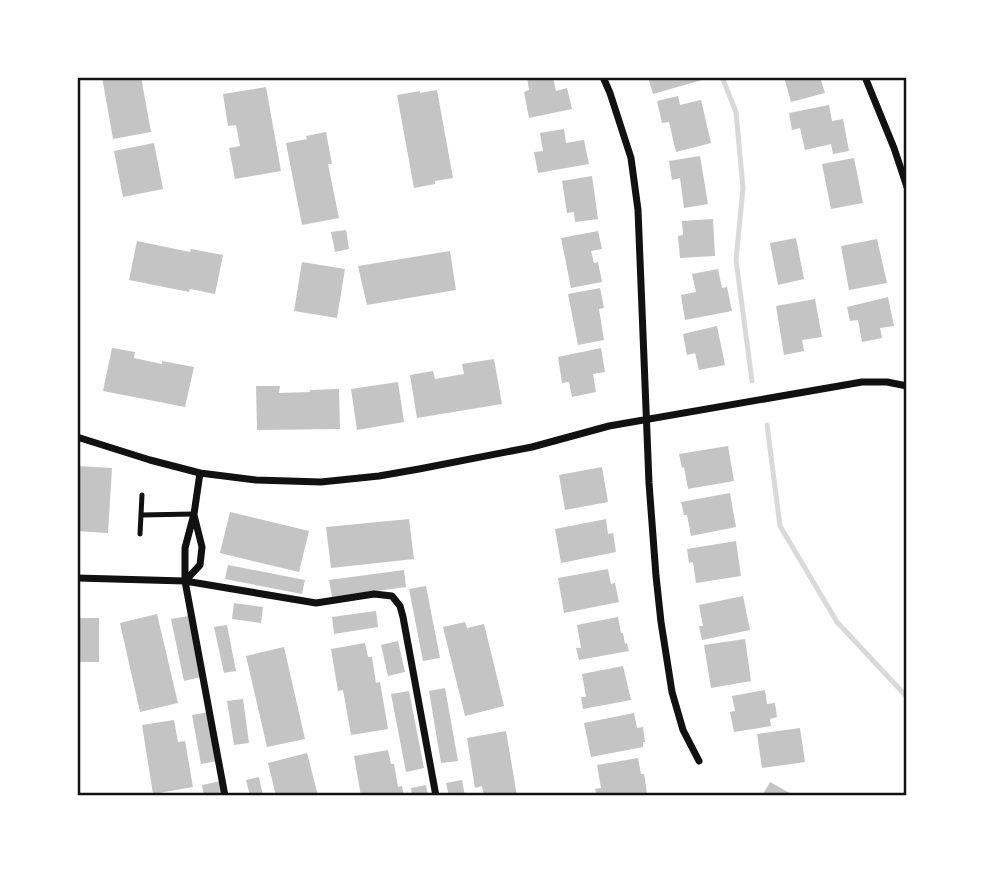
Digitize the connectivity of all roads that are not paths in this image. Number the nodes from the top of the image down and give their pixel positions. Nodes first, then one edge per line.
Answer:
1 (603, 77) edge
2 (865, 77) edge
3 (907, 187) edge
4 (907, 386) edge
5 (647, 419) junction
6 (77, 437) edge
7 (200, 473) junction
8 (142, 495) dead end
9 (194, 514) junction
10 (141, 515) junction
11 (140, 534) dead end
12 (77, 578) edge
13 (185, 581) junction
14 (699, 761) dead end
15 (225, 796) edge
16 (436, 796) edge

1 - 5 street
2 - 3 street
4 - 5 street
5 - 7 street
5 - 14 street
6 - 7 street
7 - 9 street
8 - 10 lane
9 - 10 lane
9 - 13 street
9 - 13 street
10 - 11 lane
12 - 13 street
13 - 15 street
13 - 16 street

